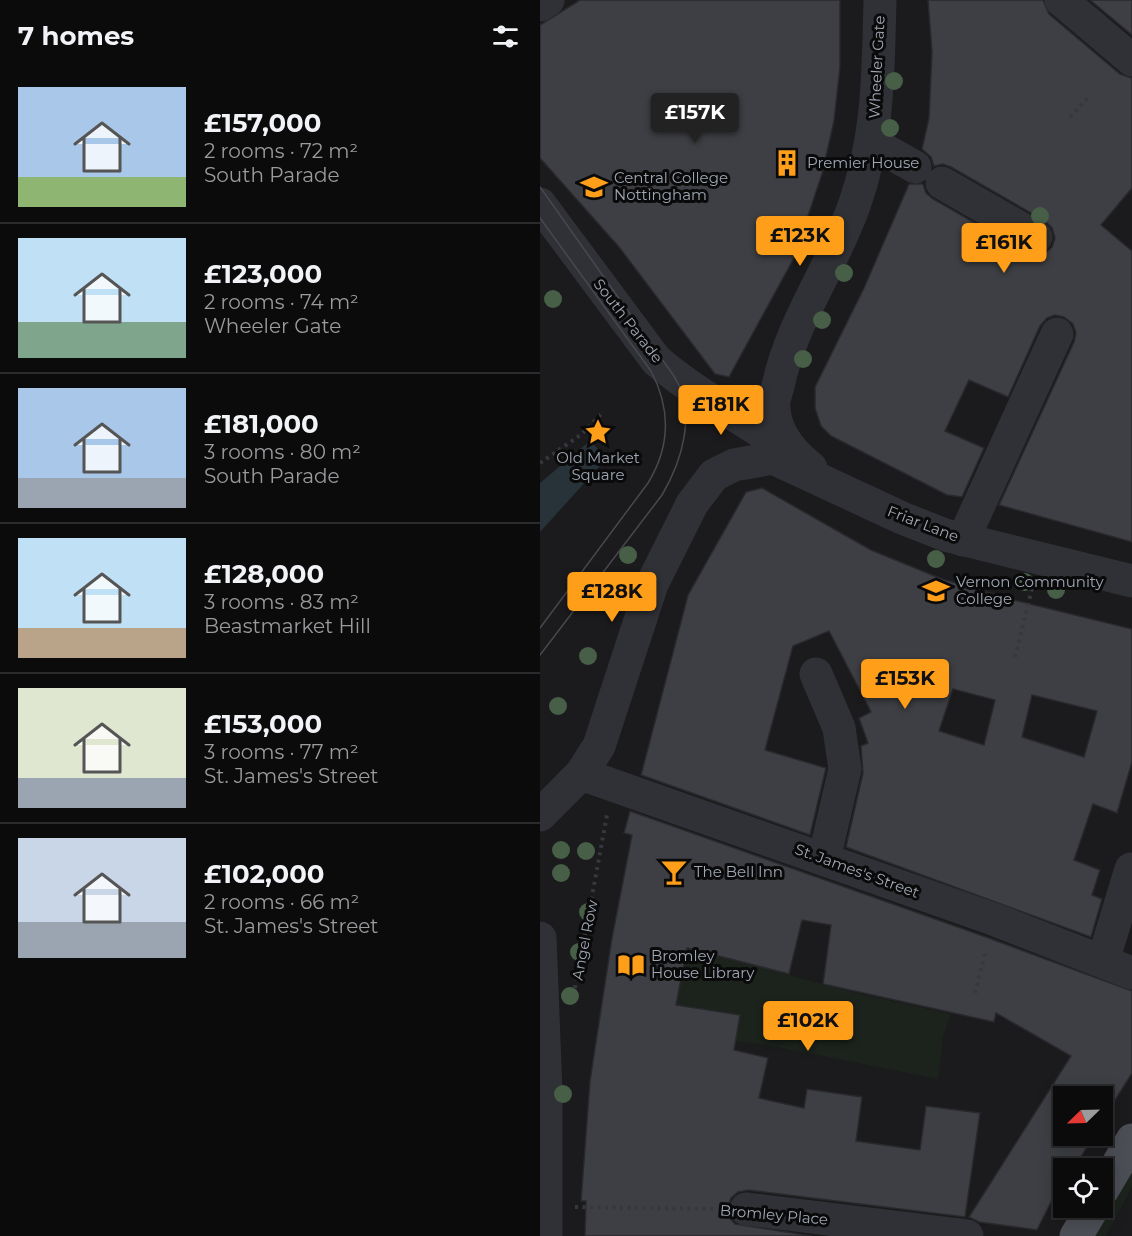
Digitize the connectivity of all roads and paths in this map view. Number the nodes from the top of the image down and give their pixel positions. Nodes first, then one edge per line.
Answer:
1 (548, 0) edge
2 (880, 0) edge
3 (1061, 0) edge
4 (540, 5) edge
5 (1132, 60) edge
6 (1088, 98) dead end
7 (1070, 117) dead end
8 (871, 141) junction
9 (540, 204) edge
10 (1036, 237) dead end
11 (1057, 334) dead end
12 (603, 412) dead end
13 (795, 456) junction
14 (540, 462) edge
15 (834, 485) junction
16 (963, 540) junction
17 (1039, 558) junction
18 (1132, 581) edge
19 (1015, 657) dead end
20 (816, 675) dead end
21 (581, 774) junction
22 (612, 785) junction
23 (540, 815) edge
24 (824, 859) junction
25 (1131, 869) edge
26 (993, 919) junction
27 (540, 938) edge
28 (1118, 967) edge
29 (575, 990) dead end
30 (975, 993) dead end
31 (1132, 1140) edge
32 (1113, 1172) edge
33 (746, 1209) joint
34 (1087, 1218) edge
35 (545, 1221) edge
36 (833, 1228) edge
37 (967, 1236) edge
38 (1076, 1236) edge

1 - 4 street
2 - 8 street, Wheeler Gate
3 - 5 street
6 - 7 path
8 - 10 street
8 - 13 street, Wheeler Gate
9 - 13 street, South Parade
11 - 16 street
12 - 14 path
13 - 15 street, Wheeler Gate
15 - 16 street, Friar Lane
15 - 21 street, Friar Lane
16 - 17 street, Friar Lane
17 - 18 street, Friar Lane
17 - 19 path
20 - 24 street
21 - 22 street, St. James's Street
21 - 23 street
22 - 24 street, St. James's Street
22 - 29 path, Angel Row
24 - 26 street, St. James's Street
25 - 28 street
26 - 28 street, St. James's Street
26 - 30 path
27 - 35 street
31 - 32 main road
33 - 35 path, Bromley Place
33 - 36 street, Bromley Place
34 - 38 main road
36 - 37 street, Bromley Place

